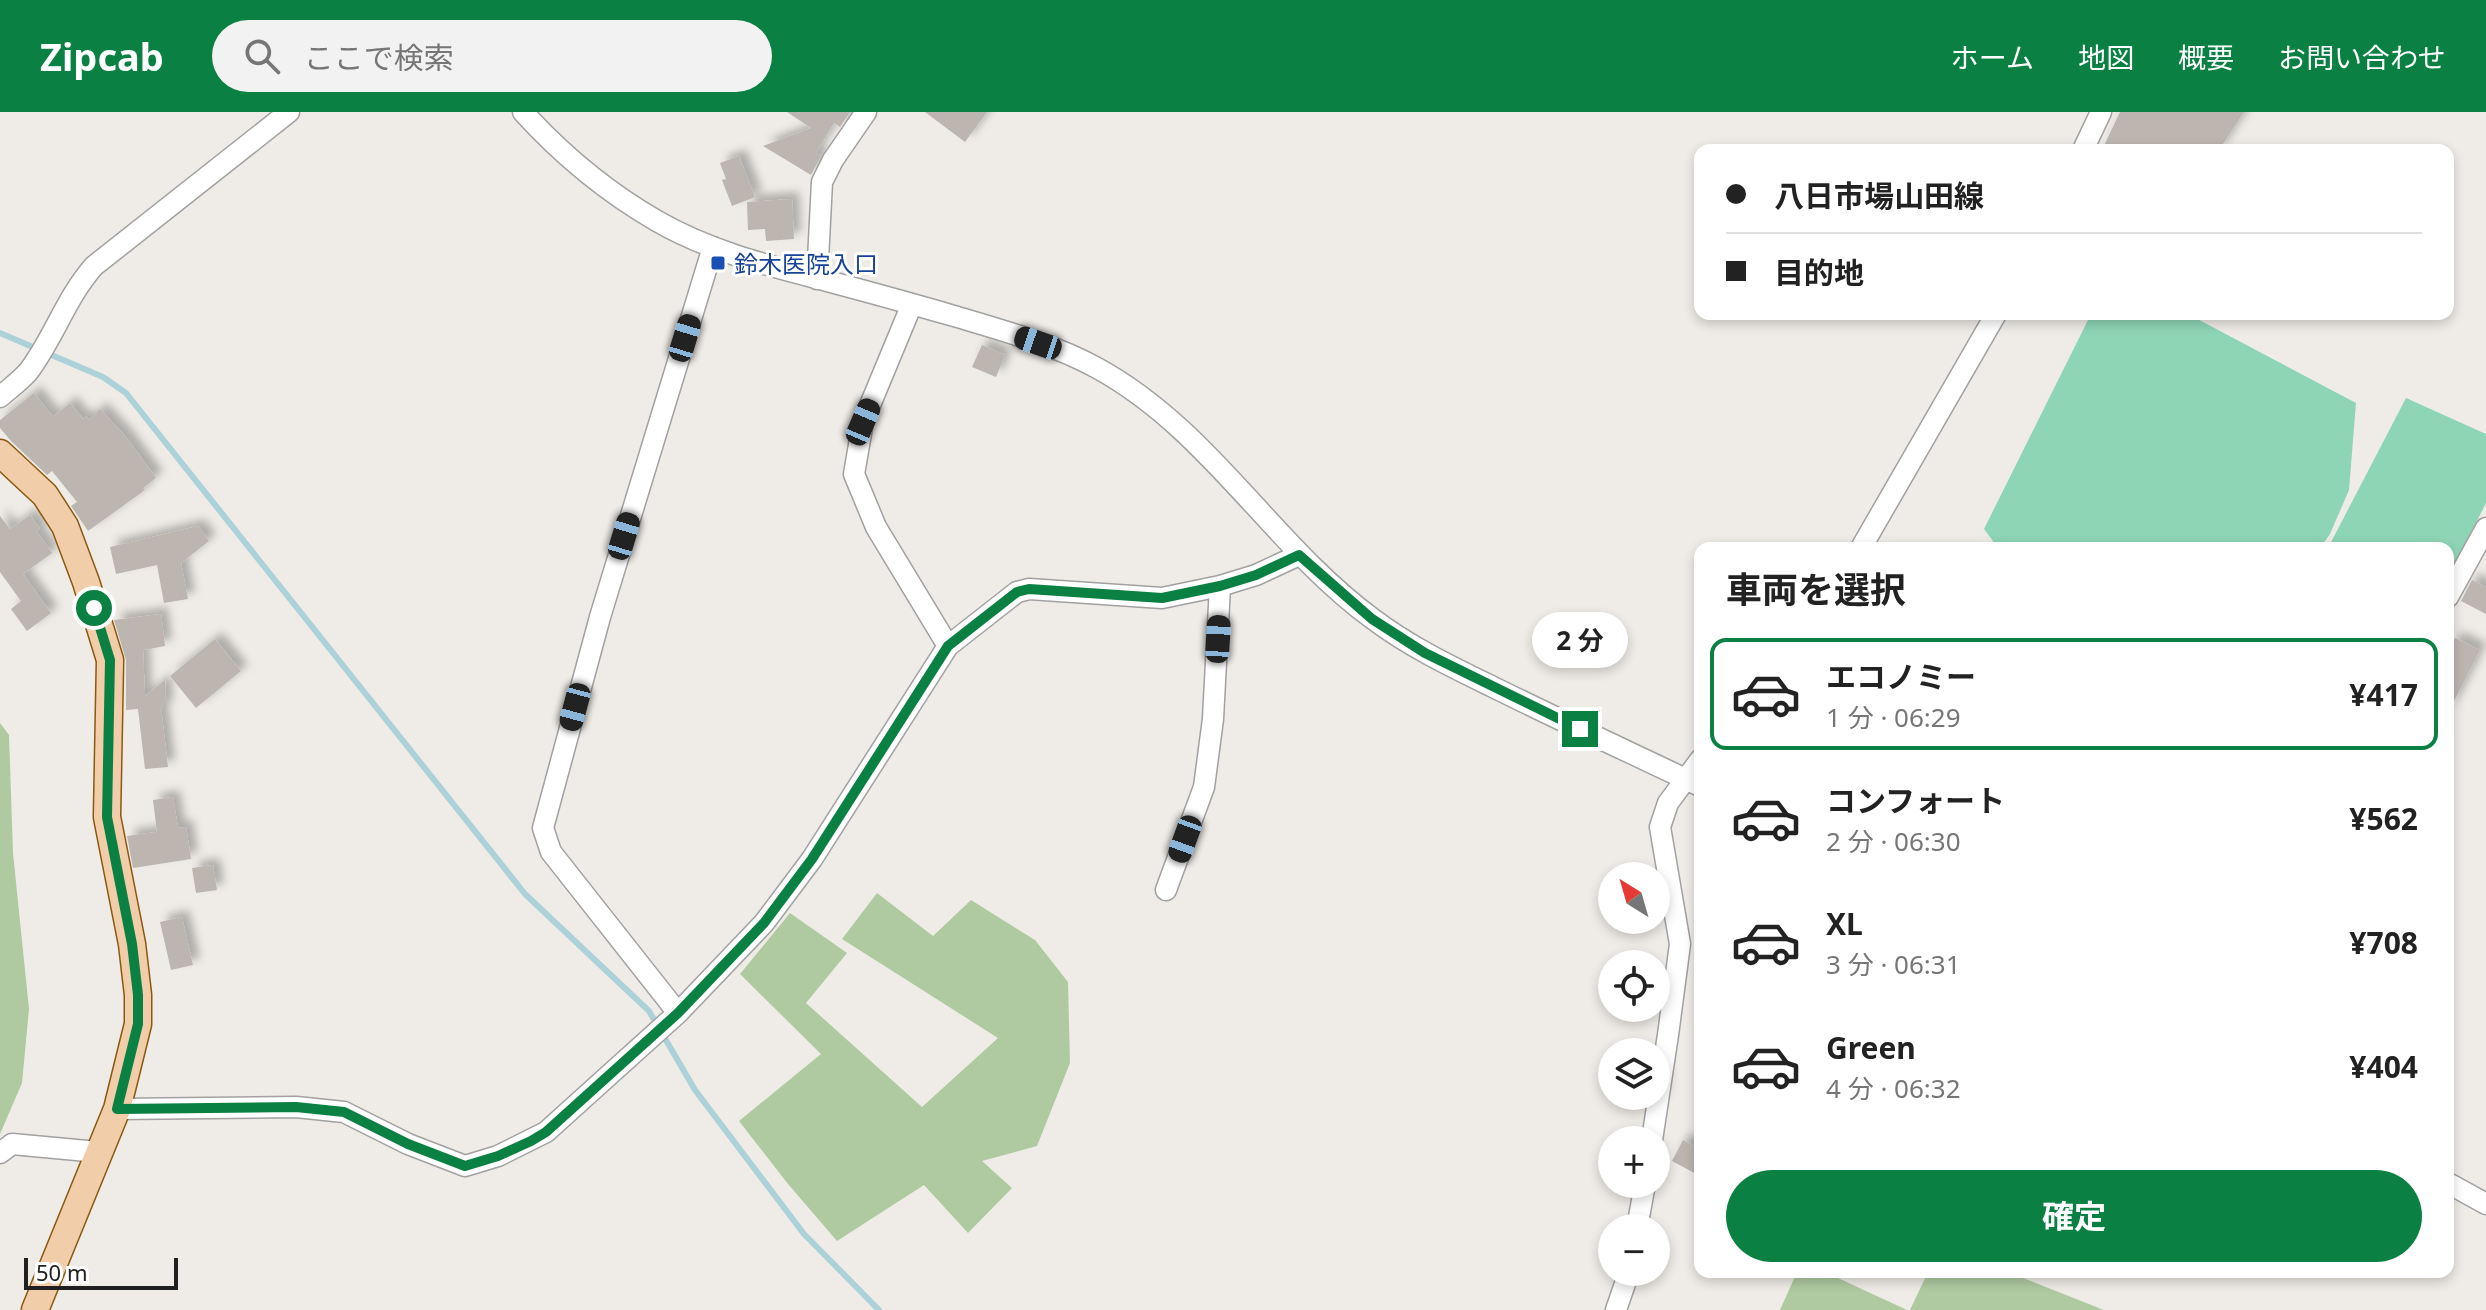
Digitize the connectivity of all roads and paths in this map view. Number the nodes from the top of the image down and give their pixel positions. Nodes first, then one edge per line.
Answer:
1 (289, 112) edge
2 (523, 112) edge
3 (866, 112) edge
4 (2101, 112) edge
5 (2086, 144) edge
6 (713, 247) junction
7 (817, 279) junction
8 (912, 304) junction
9 (1993, 320) edge
10 (0, 397) edge
11 (0, 453) edge
12 (2486, 528) edge
13 (1864, 542) edge
14 (1299, 555) junction
15 (1220, 586) junction
16 (2454, 586) edge
17 (948, 646) junction
18 (1693, 782) edge
19 (1166, 890) dead end
20 (678, 1013) junction
21 (117, 1109) junction
22 (1654, 1126) edge
23 (98, 1152) junction
24 (0, 1153) edge
25 (2454, 1186) edge
26 (2486, 1204) edge
27 (1624, 1286) edge
28 (35, 1310) edge
29 (1616, 1310) edge

1 - 10 street
2 - 6 street
3 - 7 street
4 - 5 street
6 - 7 street
6 - 20 street
7 - 8 street
8 - 14 street
8 - 17 street
9 - 13 street
11 - 21 main road
12 - 16 street
14 - 15 street
14 - 18 street
15 - 17 street
15 - 19 street
17 - 20 street
18 - 22 street
20 - 21 street
21 - 23 main road
23 - 24 street
23 - 28 main road
25 - 26 street
27 - 29 street

